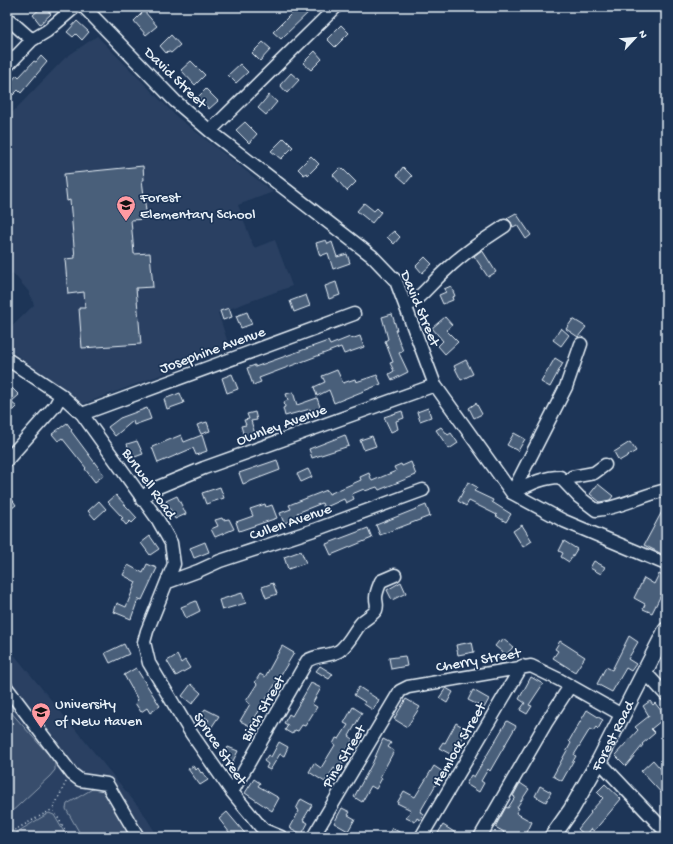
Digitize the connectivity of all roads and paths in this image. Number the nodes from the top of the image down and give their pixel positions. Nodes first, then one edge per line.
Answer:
1 (75, 7) edge
2 (84, 7) edge
3 (336, 7) edge
4 (7, 18) edge
5 (32, 40) junction
6 (7, 66) edge
7 (210, 132) junction
8 (505, 226) dead end
9 (406, 307) junction
10 (354, 314) dead end
11 (581, 344) dead end
12 (7, 359) edge
13 (435, 385) junction
14 (61, 395) junction
15 (82, 414) junction
16 (7, 460) edge
17 (605, 465) dead end
18 (567, 483) junction
19 (423, 490) dead end
20 (666, 490) edge
21 (512, 493) junction
22 (142, 500) junction
23 (666, 564) edge
24 (395, 575) dead end
25 (168, 582) junction
26 (666, 630) edge
27 (149, 663) joint
28 (522, 666) junction
29 (645, 672) junction
30 (570, 686) junction
31 (7, 688) edge
32 (400, 691) joint
33 (666, 695) edge
34 (622, 715) junction
35 (599, 761) junction
36 (72, 774) junction
37 (232, 792) junction
38 (53, 809) junction
39 (11, 832) dead end
40 (666, 832) edge
41 (69, 837) edge
42 (138, 837) edge
43 (282, 837) edge
44 (314, 837) edge
45 (421, 837) edge
46 (480, 837) edge
47 (552, 837) edge

1 - 5 street
2 - 7 street, David Street
3 - 7 street
4 - 5 street
5 - 6 street
7 - 9 street, David Street
8 - 9 street
9 - 13 street, David Street
10 - 15 street, Josephine Avenue
11 - 21 street
12 - 14 street, Burwell Road
13 - 21 street, David Street
13 - 22 street, Ownley Avenue
14 - 15 street, Burwell Road
14 - 16 street
15 - 22 street, Burwell Road
17 - 18 street
18 - 20 street
18 - 21 street
19 - 25 street, Cullen Avenue
21 - 23 street, David Street
22 - 25 street, Burwell Road
24 - 37 street, Birch Street
25 - 27 street, Burwell Road
26 - 29 main road, Forest Road
27 - 37 street, Spruce Street
28 - 30 street, Cherry Street
28 - 32 street, Cherry Street
28 - 45 street, Hemlock Street
29 - 33 street
29 - 34 main road, Forest Road
30 - 34 street, Cherry Street
30 - 46 street
31 - 36 street
32 - 44 street, Pine Street
34 - 35 main road, Forest Road
35 - 40 street
35 - 47 main road, Forest Road
36 - 38 path
36 - 42 street
37 - 43 street, Spruce Street
38 - 39 path
38 - 41 path

